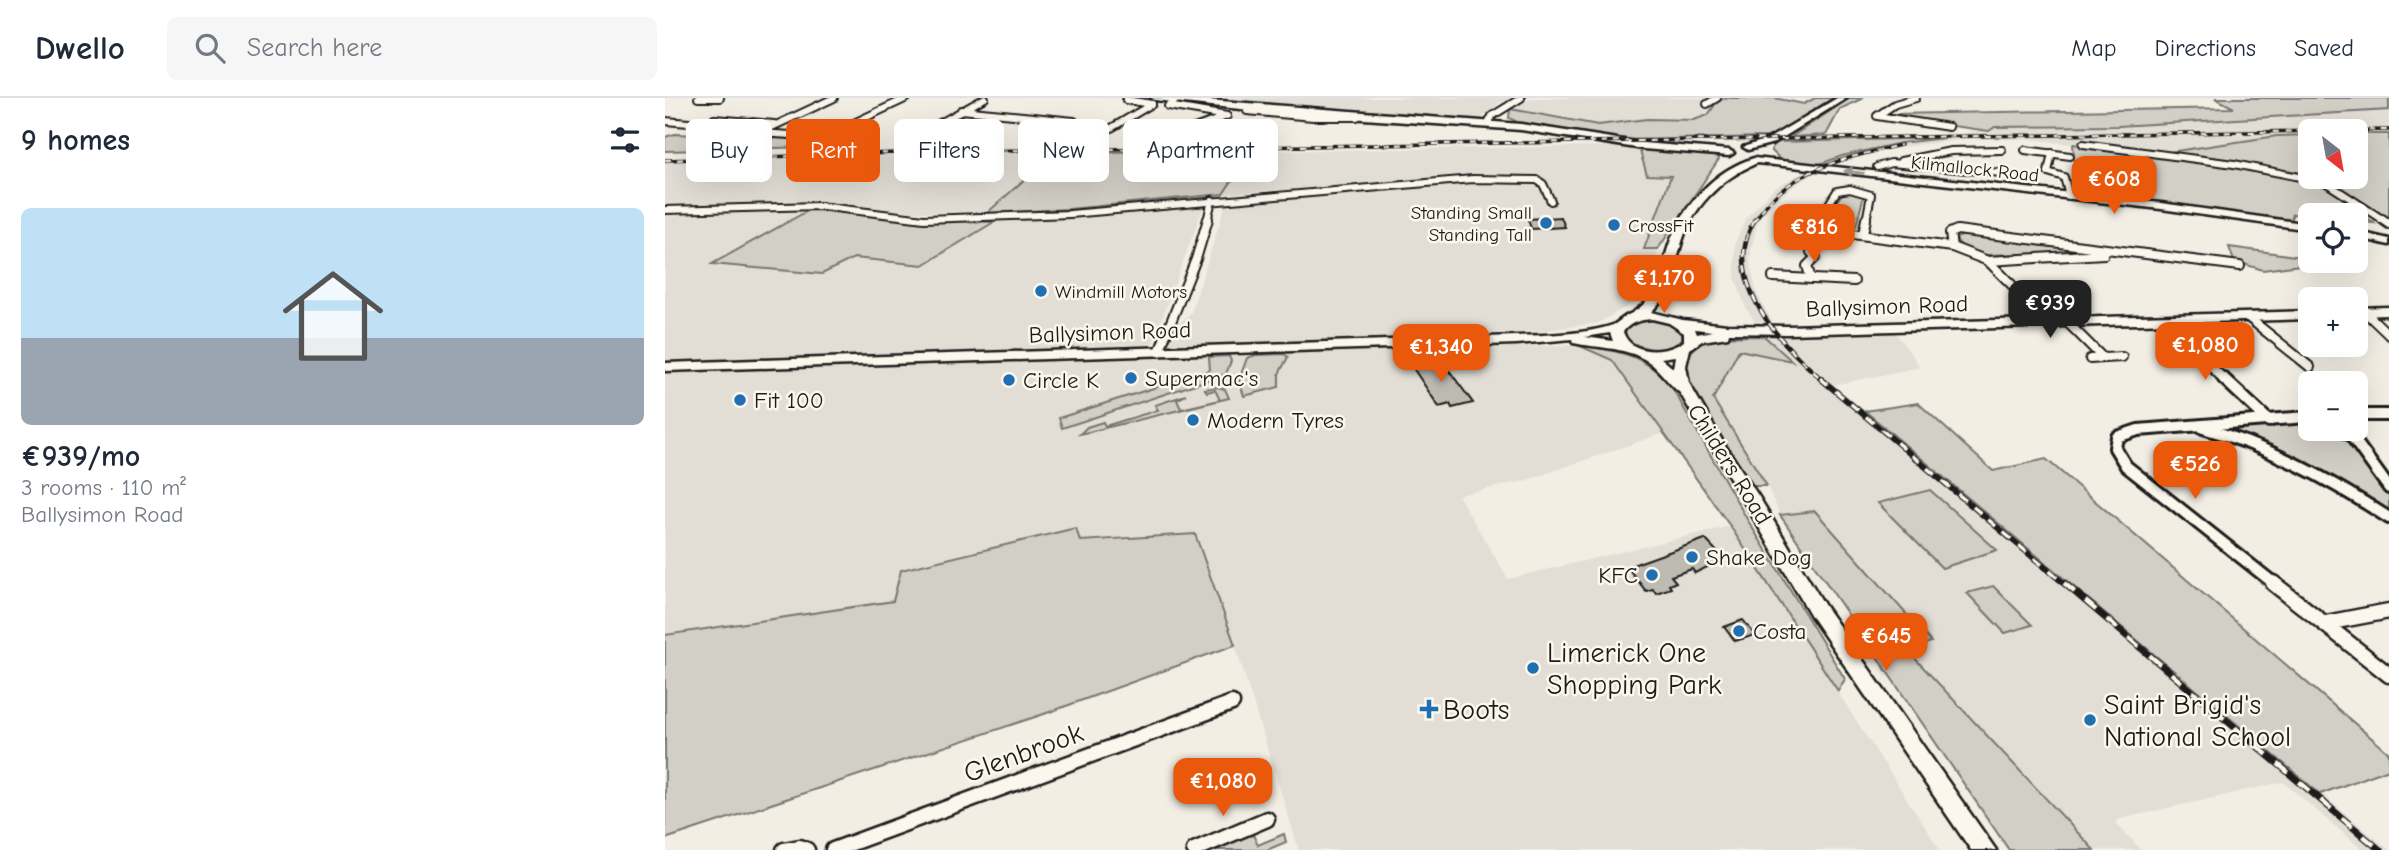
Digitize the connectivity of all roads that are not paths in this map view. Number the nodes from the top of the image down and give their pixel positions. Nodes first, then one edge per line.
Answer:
1 (698, 98) edge
2 (720, 98) edge
3 (907, 98) edge
4 (985, 98) edge
5 (1521, 98) edge
6 (1717, 98) edge
7 (1843, 98) edge
8 (1916, 98) edge
9 (813, 99) edge
10 (832, 99) edge
11 (1126, 100) dead end
12 (1153, 101) edge
13 (1173, 103) junction
14 (1707, 104) dead end
15 (961, 110) junction
16 (1247, 111) dead end
17 (1270, 113) junction
18 (1315, 115) junction
19 (1877, 116) junction
20 (945, 119) edge
21 (1053, 119) edge
22 (1220, 119) edge
23 (1261, 119) edge
24 (665, 121) edge
25 (686, 123) edge
26 (772, 124) edge
27 (775, 124) junction
28 (1488, 124) junction
29 (1869, 125) dead end
30 (1949, 127) dead end
31 (1109, 129) edge
32 (1771, 141) junction
33 (2083, 144) dead end
34 (2002, 150) dead end
35 (2025, 150) dead end
36 (1737, 151) junction
37 (2052, 153) junction
38 (2070, 156) dead end
39 (1761, 158) junction
40 (1891, 163) junction
41 (1877, 167) dead end
42 (1958, 170) junction
43 (1727, 172) junction
44 (2001, 173) dead end
45 (1959, 184) junction
46 (2069, 196) junction
47 (1212, 200) junction
48 (1551, 201) dead end
49 (665, 210) edge
50 (2389, 224) edge
51 (2298, 225) edge
52 (1814, 229) junction
53 (1863, 233) junction
54 (2368, 237) edge
55 (2389, 242) edge
56 (1952, 247) junction
57 (2116, 250) junction
58 (1988, 261) junction
59 (2240, 266) dead end
60 (1773, 276) dead end
61 (1811, 279) junction
62 (1854, 281) dead end
63 (1662, 289) junction
64 (2368, 312) edge
65 (2389, 312) edge
66 (2298, 316) edge
67 (1636, 318) junction
68 (2249, 318) junction
69 (2368, 318) edge
70 (2162, 321) junction
71 (1679, 322) junction
72 (2035, 323) junction
73 (2068, 323) junction
74 (1618, 328) junction
75 (1760, 330) junction
76 (2389, 335) edge
77 (1556, 338) junction
78 (1687, 345) junction
79 (1627, 348) junction
80 (1159, 352) junction
81 (1644, 353) junction
82 (2122, 356) dead end
83 (2103, 358) junction
84 (2090, 359) dead end
85 (665, 367) edge
86 (2310, 367) dead end
87 (1686, 393) junction
88 (2389, 415) edge
89 (2368, 416) edge
90 (2298, 418) edge
91 (2269, 421) junction
92 (2194, 426) junction
93 (2357, 441) edge
94 (2389, 488) edge
95 (2389, 518) edge
96 (2389, 611) edge
97 (2326, 622) junction
98 (2389, 675) edge
99 (1232, 703) dead end
100 (1267, 819) dead end
101 (784, 850) edge
102 (807, 850) edge
103 (833, 850) edge
104 (1194, 850) edge
105 (1984, 850) edge

1 - 2 street
3 - 27 street
4 - 15 street
5 - 28 street
6 - 14 street
7 - 32 main road
8 - 19 street
9 - 10 street
10 - 27 street
11 - 12 street
12 - 13 main road
12 - 31 street
13 - 18 main road
13 - 22 street
15 - 20 street
15 - 21 street
16 - 17 street
17 - 18 street
17 - 23 street
18 - 28 main road
19 - 29 street
19 - 30 street
24 - 25 street
26 - 27 street
28 - 36 main road
32 - 36 main road
32 - 39 main road
33 - 50 street
34 - 40 street
35 - 37 street
36 - 39 main road
36 - 39 main road
36 - 43 main road
37 - 38 street
37 - 46 street
39 - 43 main road
45 -> 39 main road, Kilmallock Road
40 - 41 street
40 - 42 street
42 - 44 street
42 - 45 street
43 - 63 main road
45 - 46 main road, Kilmallock Road
46 - 51 main road, Kilmallock Road
47 - 48 street
47 - 49 street
47 - 80 street
52 - 53 street
52 - 53 street
52 - 61 street
53 - 56 street
54 - 55 main road
56 - 57 street
56 - 58 street
57 - 58 street
57 - 59 street
58 - 72 street
60 - 61 street
61 - 62 street
63 - 67 main road
63 - 71 main road
64 - 65 main road
66 - 68 main road, Ballysimon Road
67 - 71 main road, Ballysimon Road
67 - 74 main road, Ballysimon Road
68 - 70 main road, Ballysimon Road
68 - 86 street
69 - 76 street
70 - 73 main road, Ballysimon Road
70 - 91 street
71 - 75 main road, Ballysimon Road
71 - 78 main road
72 - 73 main road, Ballysimon Road
72 - 75 main road, Ballysimon Road
73 - 83 street
74 - 77 main road, Ballysimon Road
74 - 79 main road
75 - 78 main road, Ballysimon Road
77 - 79 main road, Ballysimon Road
77 - 80 main road, Ballysimon Road
78 - 81 main road, Ballysimon Road
78 - 87 main road, Childers Road
79 - 81 main road, Ballysimon Road
80 - 85 main road, Ballysimon Road
81 - 87 main road, Childers Road
82 - 83 street
83 - 84 street
87 - 105 main road, Childers Road
88 - 89 street
90 - 91 street
91 - 92 street
92 - 95 street
92 - 97 street
93 - 94 street
96 - 97 street
97 - 98 street
99 - 103 street, Glenbrook
100 - 104 street
101 - 102 street

